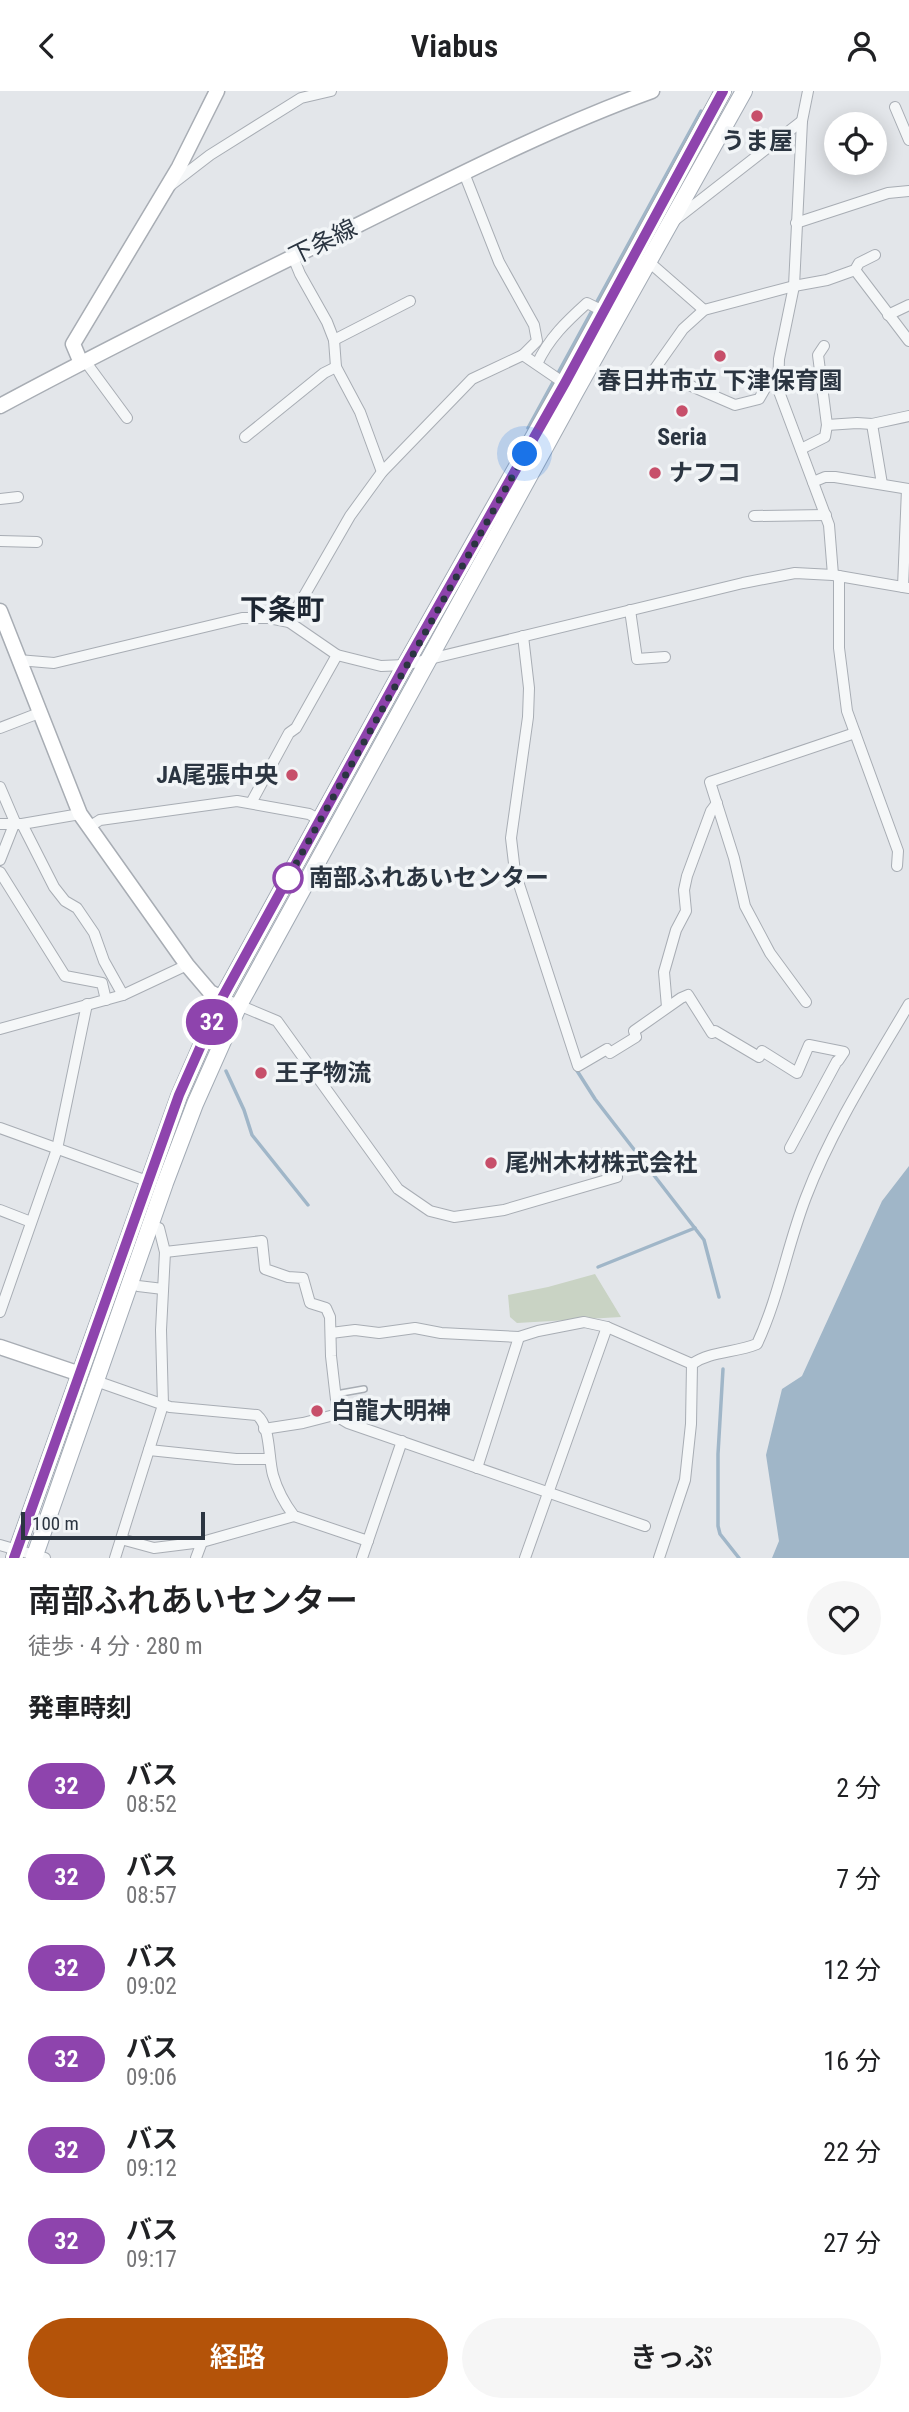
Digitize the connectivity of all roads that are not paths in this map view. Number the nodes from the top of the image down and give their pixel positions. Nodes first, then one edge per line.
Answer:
1 (217, 91) edge
2 (331, 91) edge
3 (652, 91) edge
4 (723, 91) edge
5 (744, 91) edge
6 (808, 91) edge
7 (895, 107) dead end
8 (802, 121) junction
9 (909, 140) edge
10 (464, 173) junction
11 (165, 190) junction
12 (909, 191) edge
13 (671, 222) junction
14 (796, 223) junction
15 (875, 255) dead end
16 (293, 257) junction
17 (649, 262) junction
18 (855, 270) junction
19 (794, 286) junction
20 (410, 301) dead end
21 (909, 305) edge
22 (704, 310) junction
23 (603, 311) junction
24 (888, 315) junction
25 (334, 340) junction
26 (909, 341) edge
27 (541, 345) junction
28 (824, 346) dead end
29 (523, 355) junction
30 (83, 362) junction
31 (537, 364) junction
32 (336, 367) junction
33 (820, 379) junction
34 (779, 380) junction
35 (565, 383) junction
36 (0, 406) edge
37 (909, 416) edge
38 (127, 418) dead end
39 (872, 424) junction
40 (827, 425) junction
41 (245, 437) dead end
42 (801, 449) junction
43 (382, 472) junction
44 (813, 482) junction
45 (882, 484) junction
46 (908, 489) edge
47 (18, 497) dead end
48 (0, 499) edge
49 (754, 516) dead end
50 (826, 516) junction
51 (0, 541) edge
52 (37, 542) dead end
53 (836, 575) junction
54 (906, 587) edge
55 (630, 610) junction
56 (0, 611) edge
57 (289, 622) junction
58 (523, 636) junction
59 (337, 655) junction
60 (665, 657) dead end
61 (18, 660) junction
62 (429, 660) junction
63 (405, 665) junction
64 (39, 713) junction
65 (0, 728) edge
66 (855, 733) junction
67 (0, 787) edge
68 (251, 803) junction
69 (717, 803) junction
70 (80, 814) junction
71 (320, 820) junction
72 (18, 823) junction
73 (0, 824) edge
74 (89, 827) junction
75 (0, 860) edge
76 (897, 866) dead end
77 (0, 872) edge
78 (187, 965) junction
79 (123, 995) junction
80 (222, 998) junction
81 (106, 1000) junction
82 (806, 1002) dead end
83 (87, 1004) junction
84 (909, 1004) edge
85 (239, 1005) junction
86 (667, 1007) junction
87 (0, 1029) edge
88 (0, 1128) edge
89 (790, 1148) dead end
90 (57, 1149) junction
91 (617, 1177) dead end
92 (147, 1181) junction
93 (0, 1210) edge
94 (31, 1222) junction
95 (151, 1226) junction
96 (165, 1252) junction
97 (138, 1286) dead end
98 (163, 1289) junction
99 (0, 1312) edge
100 (607, 1327) junction
101 (331, 1333) junction
102 (519, 1337) junction
103 (0, 1347) edge
104 (692, 1364) junction
105 (80, 1374) junction
106 (96, 1381) junction
107 (364, 1389) dead end
108 (336, 1394) junction
109 (163, 1405) junction
110 (338, 1414) junction
111 (264, 1429) junction
112 (402, 1441) junction
113 (149, 1450) junction
114 (270, 1459) junction
115 (477, 1468) junction
116 (548, 1493) junction
117 (294, 1515) junction
118 (645, 1526) dead end
119 (121, 1538) junction
120 (368, 1541) junction
121 (202, 1542) junction
122 (0, 1545) edge
123 (15, 1554) edge
124 (38, 1557) edge
125 (115, 1558) edge
126 (196, 1558) edge
127 (362, 1558) edge
128 (525, 1558) edge
129 (659, 1558) edge

1 - 11 street
2 - 11 street
3 - 10 street, 下条線
4 - 23 main road
5 - 13 main road
6 - 8 street
7 - 9 street
8 - 13 street
8 - 14 street
10 - 16 street, 下条線
10 - 27 street
11 - 30 street
12 - 14 street
13 - 17 main road
14 - 19 street
15 - 18 street
16 - 25 street
16 - 30 street, 下条線
17 - 22 street
17 - 62 main road
18 - 19 street
18 - 24 street
19 - 22 street
19 - 34 street
20 - 25 street
21 - 24 street
22 - 34 street
23 - 27 street
23 - 35 main road
24 - 26 street
25 - 32 street
27 - 29 street
27 - 31 street
28 - 33 street
29 - 31 street
29 - 43 street
30 - 36 street, 下条線
30 - 38 street
31 - 35 street
32 - 41 street
32 - 43 street
33 - 34 street
33 - 40 street
34 - 42 street
35 - 63 main road
37 - 39 street
39 - 40 street
39 - 45 street
40 - 42 street
42 - 44 street
43 - 57 street
44 - 45 street
44 - 50 street
45 - 46 street
46 - 54 street
47 - 48 street
49 - 50 street
50 - 53 street
51 - 52 street
53 - 54 street
53 - 55 street
53 - 66 street
55 - 58 street
55 - 60 street
56 - 61 street
57 - 59 street
57 - 61 street
58 - 62 street
58 - 86 street
59 - 63 street
59 - 68 street
61 - 64 street
62 - 63 street
62 - 85 main road
63 - 71 main road
64 - 65 street
64 - 70 street
66 - 69 street
66 - 76 street
67 - 72 street
68 - 71 street
68 - 74 street
69 - 82 street
69 - 86 street
70 - 72 street
70 - 74 street
71 - 80 main road
72 - 73 street
72 - 75 street
72 - 79 street
74 - 78 street
77 - 81 street
78 - 79 street
78 - 80 street
79 - 81 street
80 - 85 street
80 - 92 main road
81 - 83 street
83 - 87 street
83 - 90 street
84 - 104 street
85 - 91 street
85 - 95 main road
86 - 89 street
88 - 90 street
90 - 92 street
90 - 94 street
92 - 105 main road
93 - 94 street
94 - 99 street
95 - 96 street
95 - 106 main road
96 - 98 street
96 - 101 street
97 - 98 street
98 - 109 street
100 - 102 street
100 - 104 street
100 - 116 street
101 - 102 street
101 - 108 street
102 - 115 street
103 - 105 street
104 - 129 street
105 - 106 street
105 - 123 main road
106 - 109 street
106 - 124 main road
107 - 108 lane
108 - 110 street
109 - 111 street
109 - 113 street
110 - 111 street
110 - 112 street
111 - 114 street
112 - 115 street
112 - 120 street
113 - 114 street
113 - 119 street
114 - 117 street
115 - 116 street
116 - 118 street
116 - 128 street
117 - 120 street
117 - 121 street
119 - 121 street
119 - 125 street
120 - 127 street
121 - 126 street
122 - 123 street
123 - 124 street

